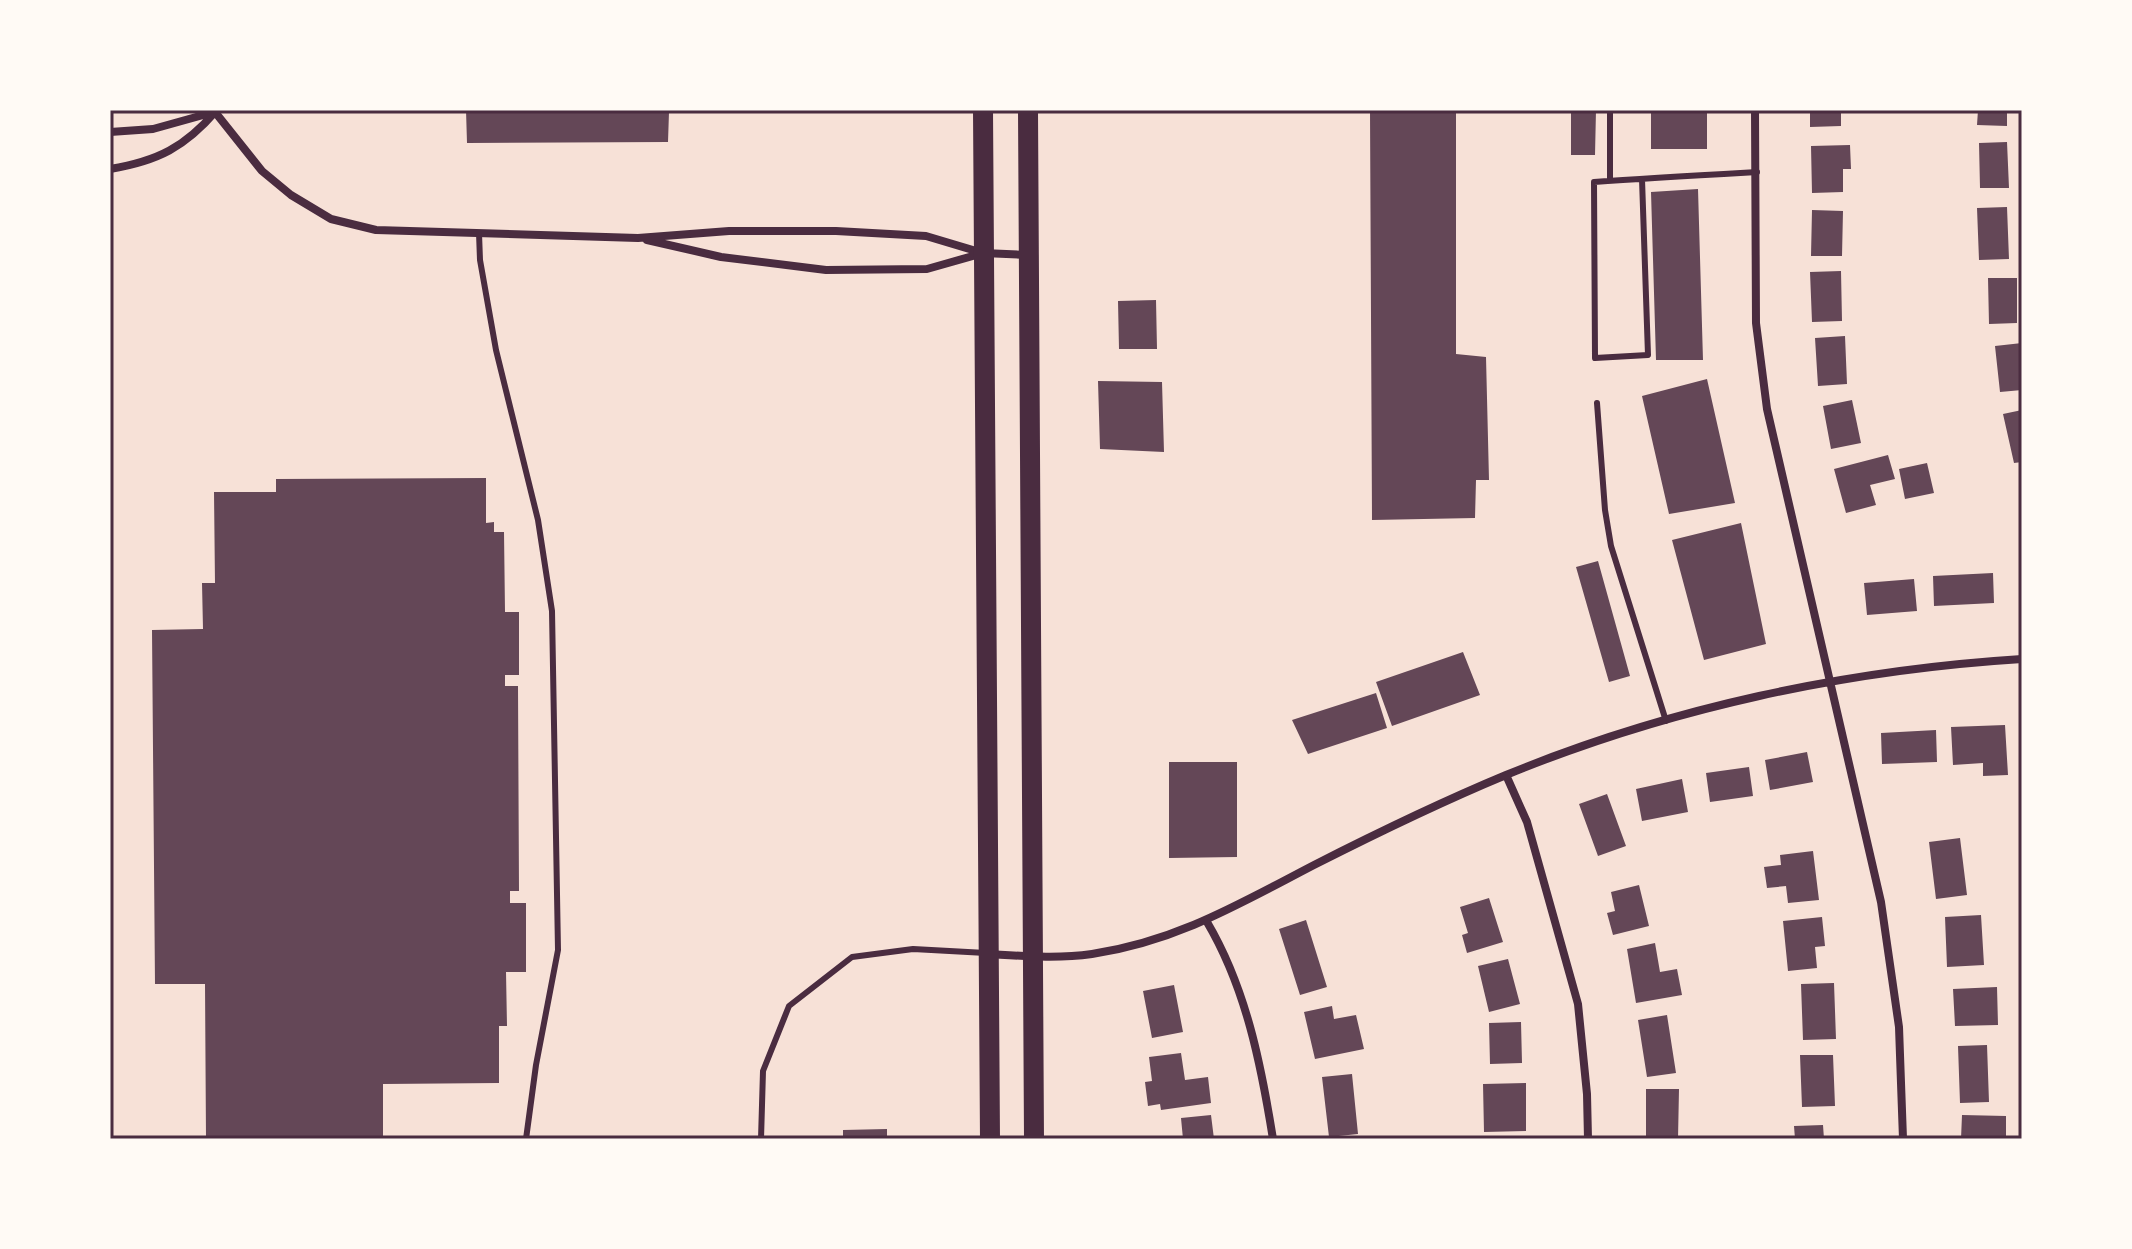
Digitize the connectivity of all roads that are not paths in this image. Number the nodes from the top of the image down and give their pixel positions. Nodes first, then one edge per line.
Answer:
1 (983, 110) edge
2 (1028, 110) edge
3 (1610, 110) edge
4 (1755, 110) edge
5 (216, 111) edge
6 (110, 132) edge
7 (110, 169) edge
8 (1757, 172) junction
9 (1642, 179) junction
10 (1610, 181) junction
11 (479, 233) junction
12 (638, 238) junction
13 (983, 253) junction
14 (1027, 255) junction
15 (1597, 403) dead end
16 (2022, 659) edge
17 (1831, 681) junction
18 (1666, 721) junction
19 (1506, 775) junction
20 (1207, 922) junction
21 (988, 953) junction
22 (1032, 957) junction
23 (526, 1139) edge
24 (761, 1139) edge
25 (990, 1139) edge
26 (1034, 1139) edge
27 (1273, 1139) edge
28 (1588, 1139) edge
29 (1903, 1139) edge

1 - 13 main road
2 - 14 main road
3 - 10 lane
4 - 8 street
5 - 6 street
5 - 7 street
5 - 11 street
8 - 9 lane
8 - 17 street
9 - 10 lane
9 - 10 lane
11 - 12 street
11 - 23 lane
12 - 13 street
12 - 13 street
13 - 14 street
13 - 21 main road
14 - 22 main road
15 - 18 lane
16 - 17 street
17 - 18 street
17 - 29 street
18 - 19 street
19 - 20 street
19 - 28 street
20 - 22 street
20 - 27 street
21 - 22 street
21 - 24 lane
21 - 25 main road
22 - 26 main road

